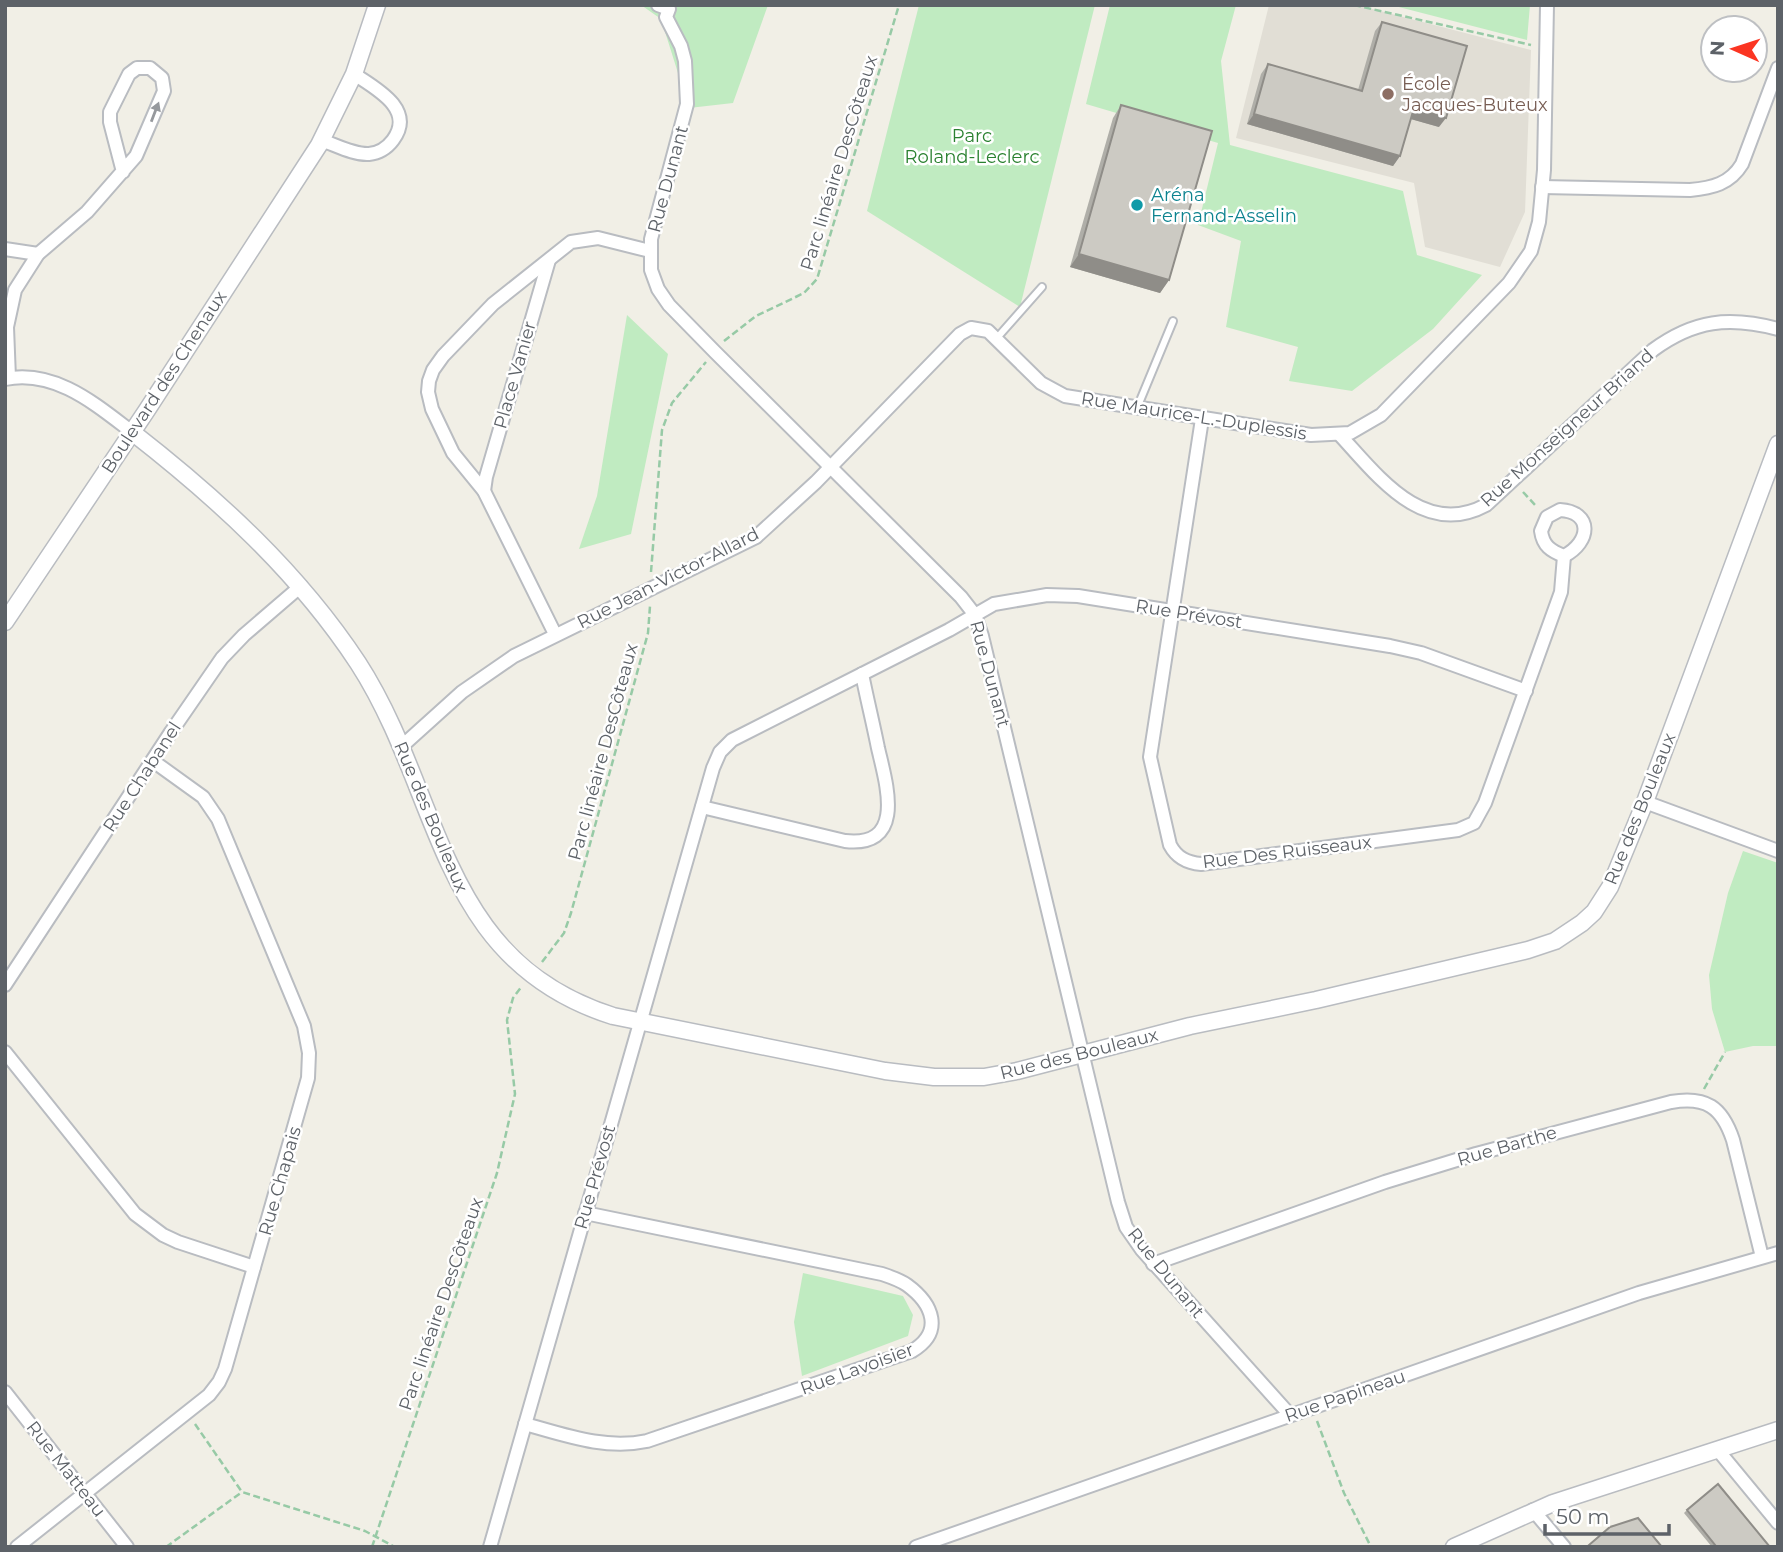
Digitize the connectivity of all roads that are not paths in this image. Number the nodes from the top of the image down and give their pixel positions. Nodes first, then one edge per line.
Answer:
1 (377, 5) edge
2 (658, 5) edge
3 (1547, 5) edge
4 (1778, 68) edge
5 (354, 74) junction
6 (321, 141) junction
7 (123, 172) junction
8 (1542, 187) junction
9 (5, 249) edge
10 (650, 251) junction
11 (38, 254) junction
12 (550, 259) junction
13 (1042, 287) dead end
14 (9, 297) edge
15 (1172, 321) dead end
16 (977, 328) joint
17 (1778, 329) edge
18 (996, 339) junction
19 (7, 379) edge
20 (1137, 408) junction
21 (1202, 419) junction
22 (132, 432) junction
23 (1339, 434) junction
24 (1778, 444) edge
25 (830, 468) junction
26 (484, 491) junction
27 (1564, 556) junction
28 (301, 586) junction
29 (1173, 611) junction
30 (975, 615) junction
31 (5, 622) edge
32 (555, 634) junction
33 (862, 674) junction
34 (1526, 691) junction
35 (401, 747) junction
36 (153, 761) junction
37 (1645, 802) junction
38 (702, 807) junction
39 (1778, 851) edge
40 (5, 985) edge
41 (639, 1022) junction
42 (5, 1052) edge
43 (1082, 1053) junction
44 (585, 1213) junction
45 (1778, 1253) edge
46 (1762, 1257) junction
47 (1153, 1264) junction
48 (254, 1267) junction
49 (5, 1392) edge
50 (1290, 1415) junction
51 (525, 1424) junction
52 (1778, 1430) edge
53 (1717, 1449) junction
54 (85, 1493) junction
55 (1533, 1510) junction
56 (1778, 1523) edge
57 (17, 1547) edge
58 (127, 1547) edge
59 (490, 1547) edge
60 (916, 1547) edge
61 (1454, 1547) edge
62 (1564, 1547) edge

1 - 5 street, Boulevard des Chenaux
2 - 10 street, Rue Dunant
3 - 8 street, Rue Maurice-L.-Duplessis
4 - 8 street
5 - 6 street, Boulevard des Chenaux
5 - 6 street
6 - 22 street, Boulevard des Chenaux
7 -> 7 street
7 - 11 street
8 - 23 street, Rue Maurice-L.-Duplessis
9 - 11 street
10 - 12 street
10 - 25 street, Rue Dunant
11 - 14 street
12 - 26 street, Place Vanier
12 - 26 street
13 - 18 lane
14 - 19 street
15 - 20 lane
16 - 18 street, Rue Maurice-L.-Duplessis
16 - 25 street, Rue Jean-Victor-Allard
17 - 23 street, Rue Monseigneur Briand
18 - 20 street, Rue Maurice-L.-Duplessis
19 - 22 street
20 - 21 street, Rue Maurice-L.-Duplessis
21 - 23 street, Rue Maurice-L.-Duplessis
21 - 29 street, Rue Des Ruisseaux
22 - 28 street, Rue des Bouleaux
22 - 31 street, Boulevard des Chenaux
24 - 37 street, Rue des Bouleaux
25 - 30 street, Rue Dunant
25 - 32 street, Rue Jean-Victor-Allard
26 - 32 street
27 - 27 street
27 - 34 street, Rue Des Ruisseaux
28 - 35 street, Rue des Bouleaux
28 - 36 street, Rue Chabanel
29 - 30 street, Rue Prévost
29 - 34 street, Rue Prévost
29 - 34 street, Rue Des Ruisseaux
30 - 33 street, Rue Prévost
30 - 43 street, Rue Dunant
32 - 35 street, Rue Jean-Victor-Allard
33 - 38 street, Rue Prévost
33 - 38 street
35 - 41 street, Rue des Bouleaux
36 - 40 street, Rue Chabanel
36 - 48 street, Rue Chapais
37 - 39 street
37 - 43 street, Rue des Bouleaux
38 - 41 street, Rue Prévost
41 - 43 street, Rue des Bouleaux
41 - 44 street, Rue Prévost
42 - 48 street
43 - 47 street, Rue Dunant
44 - 51 street, Rue Prévost
44 - 51 street, Rue Lavoisier
45 - 46 street, Rue Papineau
46 - 47 street, Rue Barthe
46 - 50 street, Rue Papineau
47 - 50 street, Rue Dunant
48 - 54 street, Rue Chapais
49 - 54 street, Rue Matteau
50 - 60 street, Rue Papineau
51 - 59 street, Rue Prévost
52 - 53 street
53 - 55 street
53 - 56 street
54 - 57 street, Rue Chapais
54 - 58 street, Rue Matteau
55 - 61 street
55 - 62 street

